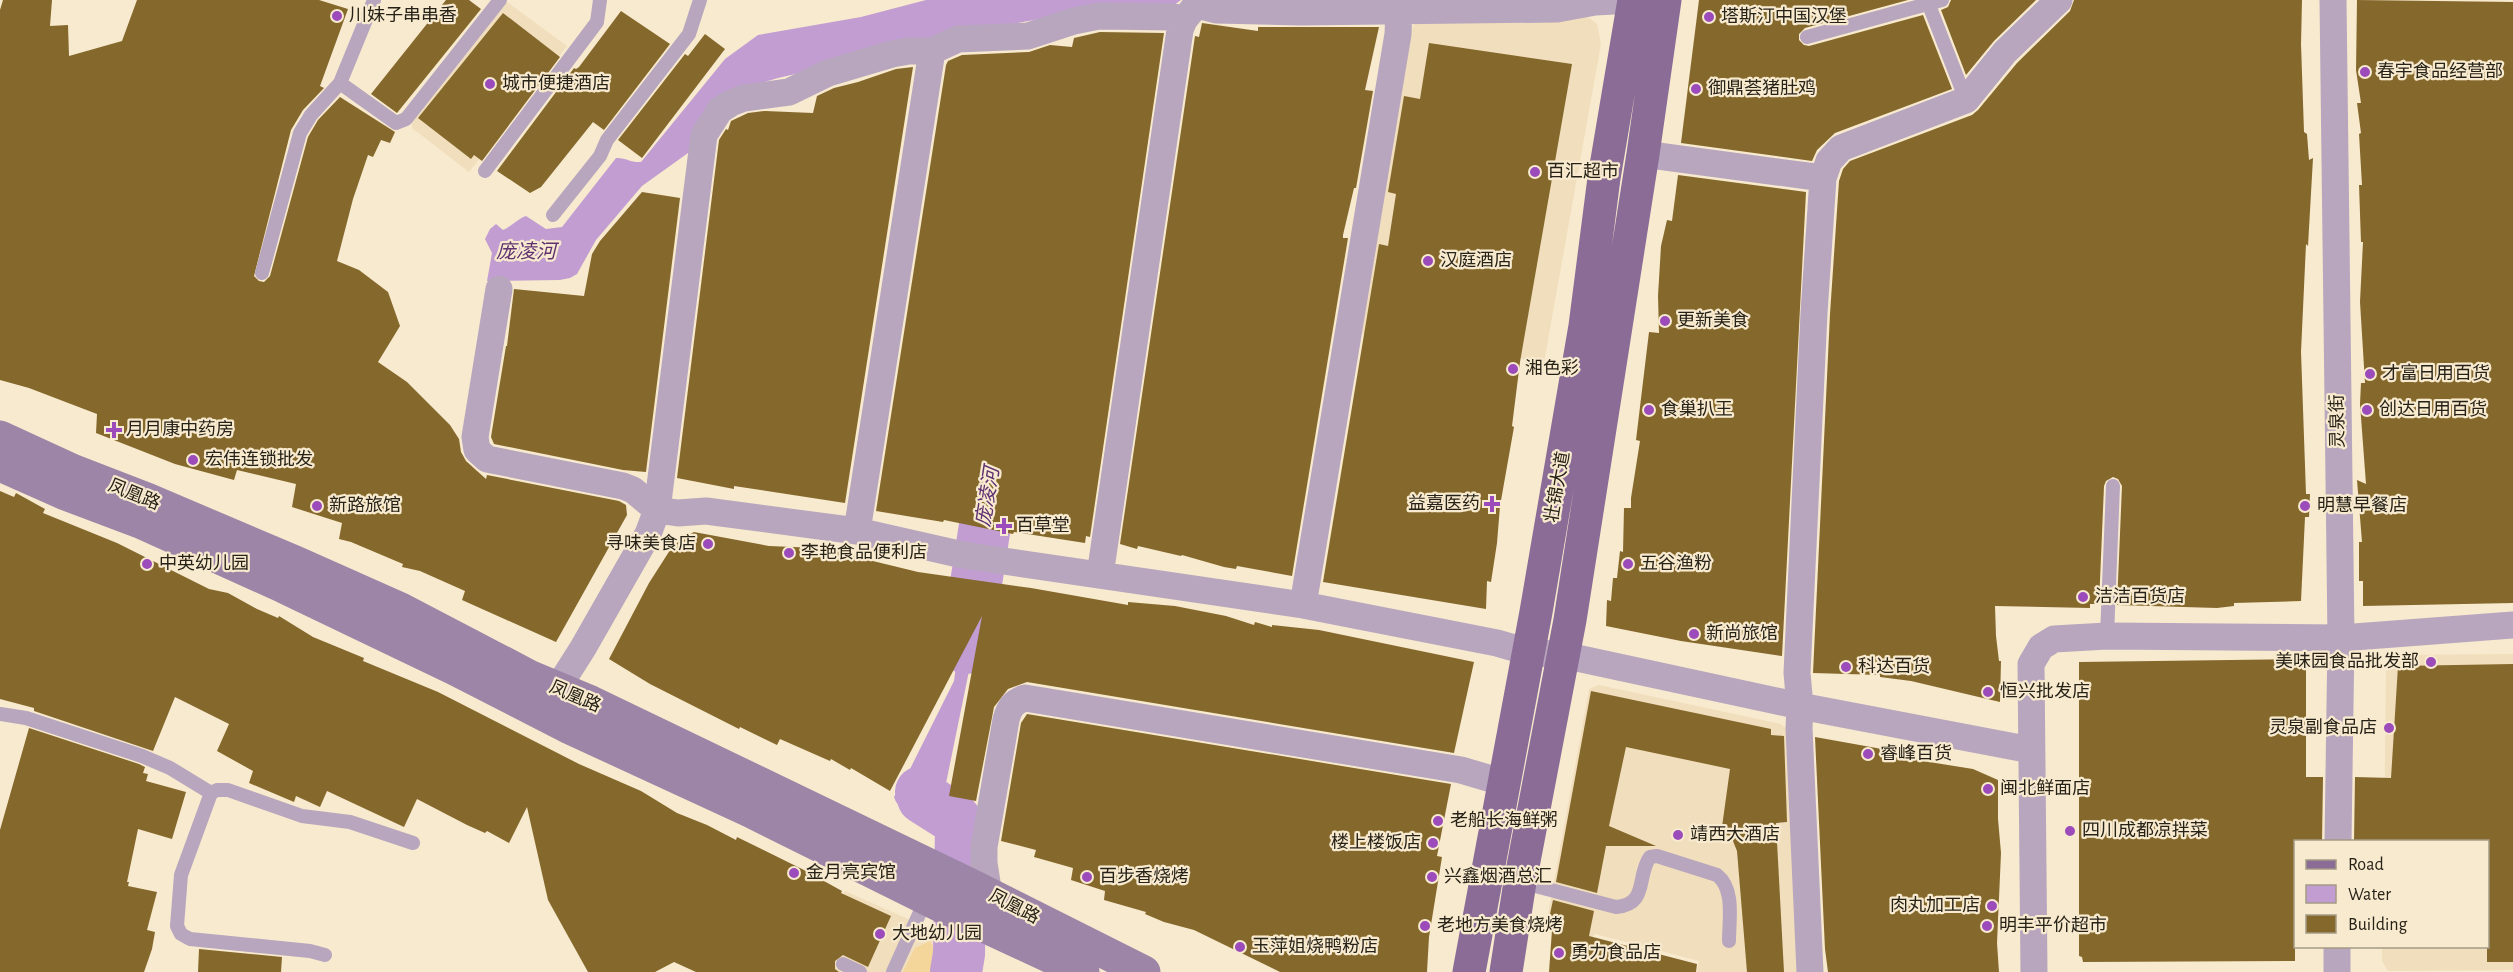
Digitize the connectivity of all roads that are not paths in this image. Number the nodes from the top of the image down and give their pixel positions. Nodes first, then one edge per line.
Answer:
1 (375, 0) edge
2 (500, 0) edge
3 (600, 0) edge
4 (700, 0) edge
5 (1942, 0) edge
6 (2059, 0) edge
7 (2333, 0) edge
8 (1649, 1) edge
9 (1929, 5) junction
10 (1194, 8) edge
11 (1399, 9) junction
12 (1808, 37) dead end
13 (932, 51) junction
14 (340, 83) junction
15 (1966, 100) junction
16 (1643, 154) junction
17 (485, 171) dead end
18 (1823, 178) junction
19 (553, 215) dead end
20 (262, 273) dead end
21 (499, 289) dead end
22 (0, 437) edge
23 (0, 465) edge
24 (2112, 486) dead end
25 (657, 510) junction
26 (857, 531) junction
27 (1100, 575) junction
28 (1303, 605) junction
29 (2513, 625) edge
30 (2107, 636) junction
31 (2341, 638) junction
32 (1528, 652) junction
33 (1563, 655) junction
34 (557, 689) junction
35 (1800, 706) junction
36 (0, 714) edge
37 (2031, 750) junction
38 (1505, 783) junction
39 (211, 793) junction
40 (2338, 840) edge
41 (413, 843) dead end
42 (1520, 882) junction
43 (933, 891) junction
44 (981, 891) junction
45 (1730, 941) dead end
46 (2337, 948) edge
47 (325, 955) dead end
48 (843, 964) dead end
49 (860, 972) edge
50 (893, 972) edge
51 (1083, 972) edge
52 (1144, 972) edge
53 (1469, 972) edge
54 (1506, 972) edge
55 (1810, 972) edge
56 (2034, 972) edge
57 (2337, 972) edge

1 - 14 lane
2 - 14 lane
3 - 17 lane
4 - 19 lane
5 - 9 lane
6 - 15 street
7 - 31 street, 灵泉街
8 - 11 street
8 - 16 main road, 壮锦大道
8 - 32 main road, 壮锦大道
9 - 12 lane
9 - 15 lane
10 - 11 street
10 - 13 street
10 - 27 street
11 - 28 street
13 - 25 street
13 - 26 street
14 - 20 lane
15 - 18 street
16 - 18 street
16 - 33 main road, 壮锦大道
18 - 35 street
21 - 25 street
22 - 34 main road, 凤凰路
23 - 43 main road, 凤凰路
24 - 30 lane
25 - 26 street
25 - 34 street
26 - 27 street
27 - 28 street
28 - 32 street
29 - 31 street
30 - 31 street
30 - 37 street
31 - 40 street, 灵泉街
32 - 33 street
32 - 38 main road, 壮锦大道
33 - 35 street
33 - 42 main road, 壮锦大道
34 - 43 main road, 凤凰路
35 - 37 street
35 - 55 street
36 - 39 lane
37 - 56 street
38 - 44 street
38 - 53 main road, 壮锦大道
39 - 41 lane
39 - 47 lane
42 - 45 lane
42 - 54 main road, 壮锦大道
43 - 44 main road, 凤凰路
43 - 50 lane
43 - 51 main road, 凤凰路
44 - 52 main road, 凤凰路
46 - 57 street
48 - 49 lane

